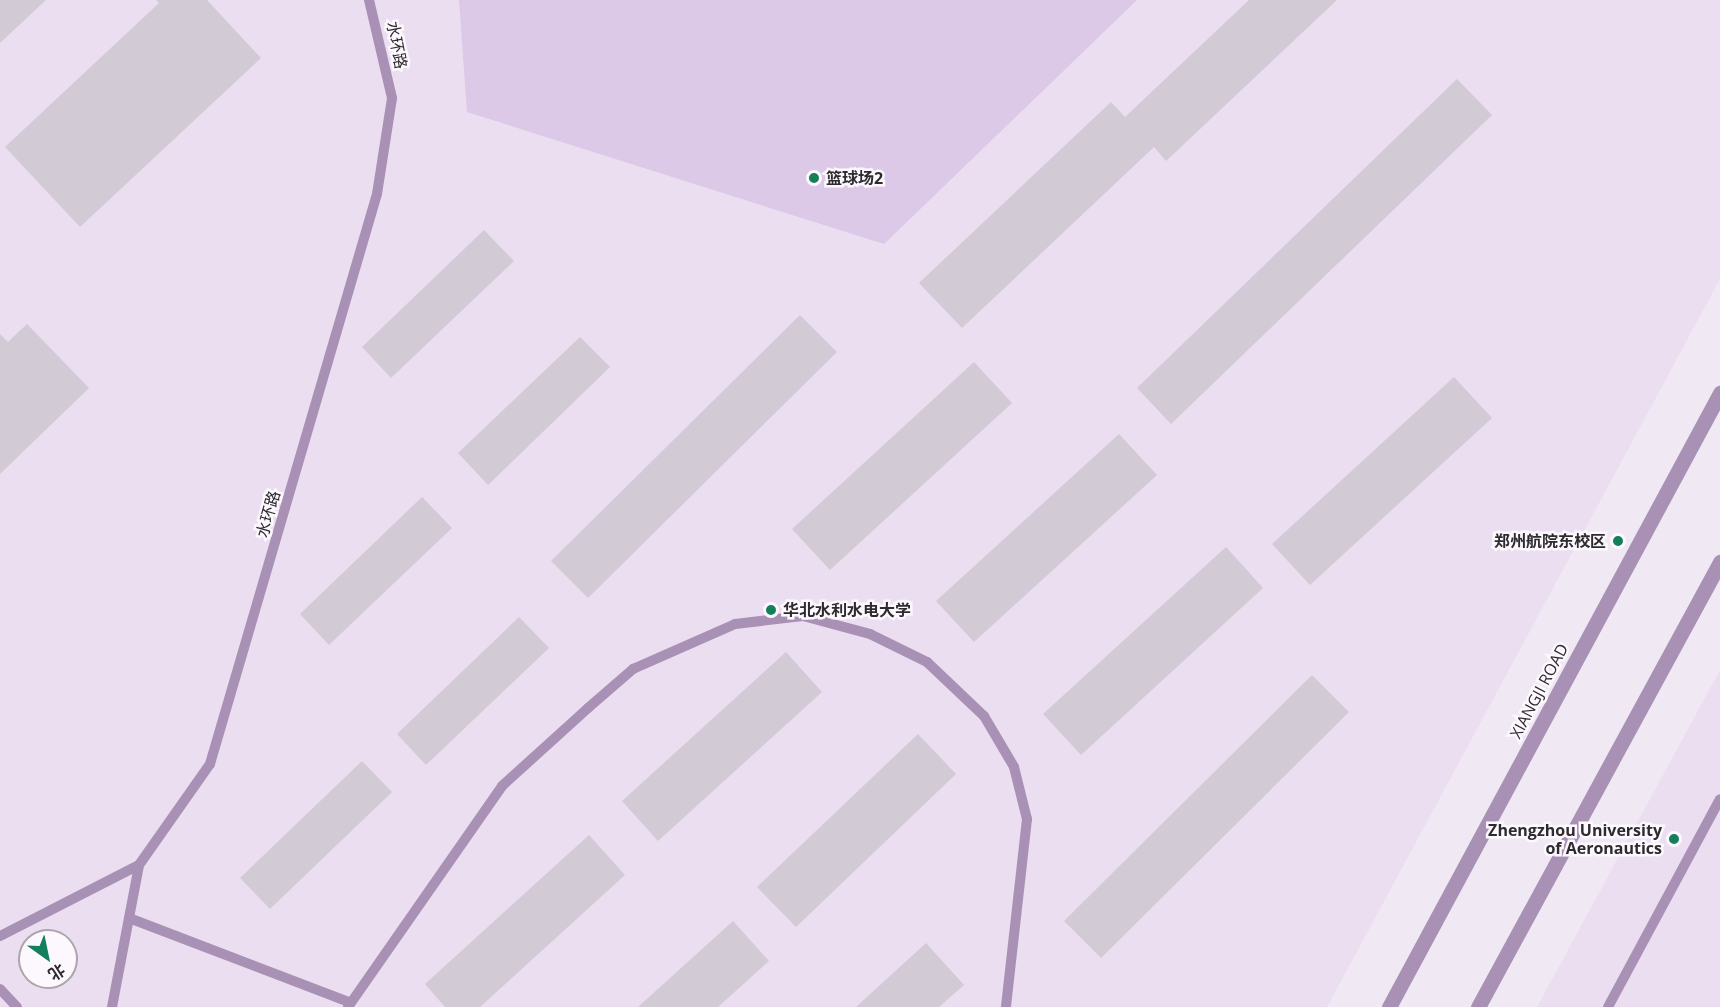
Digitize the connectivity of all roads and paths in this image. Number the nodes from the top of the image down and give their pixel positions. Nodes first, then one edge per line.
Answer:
1 (369, 0) edge
2 (1720, 393) edge
3 (1720, 562) edge
4 (1720, 799) edge
5 (139, 865) junction
6 (129, 918) junction
7 (0, 936) edge
8 (0, 989) edge
9 (349, 1004) edge
10 (17, 1007) edge
11 (112, 1007) edge
12 (1006, 1007) edge
13 (1389, 1007) edge
14 (1478, 1007) edge
15 (1608, 1007) edge

1 - 5 lane, 水环路
2 - 13 street, XIANGJI ROAD
3 - 14 street
4 - 15 lane
5 - 6 lane
5 - 7 lane, 水环路
6 - 9 lane
6 - 11 lane
8 - 10 lane
9 - 12 lane

